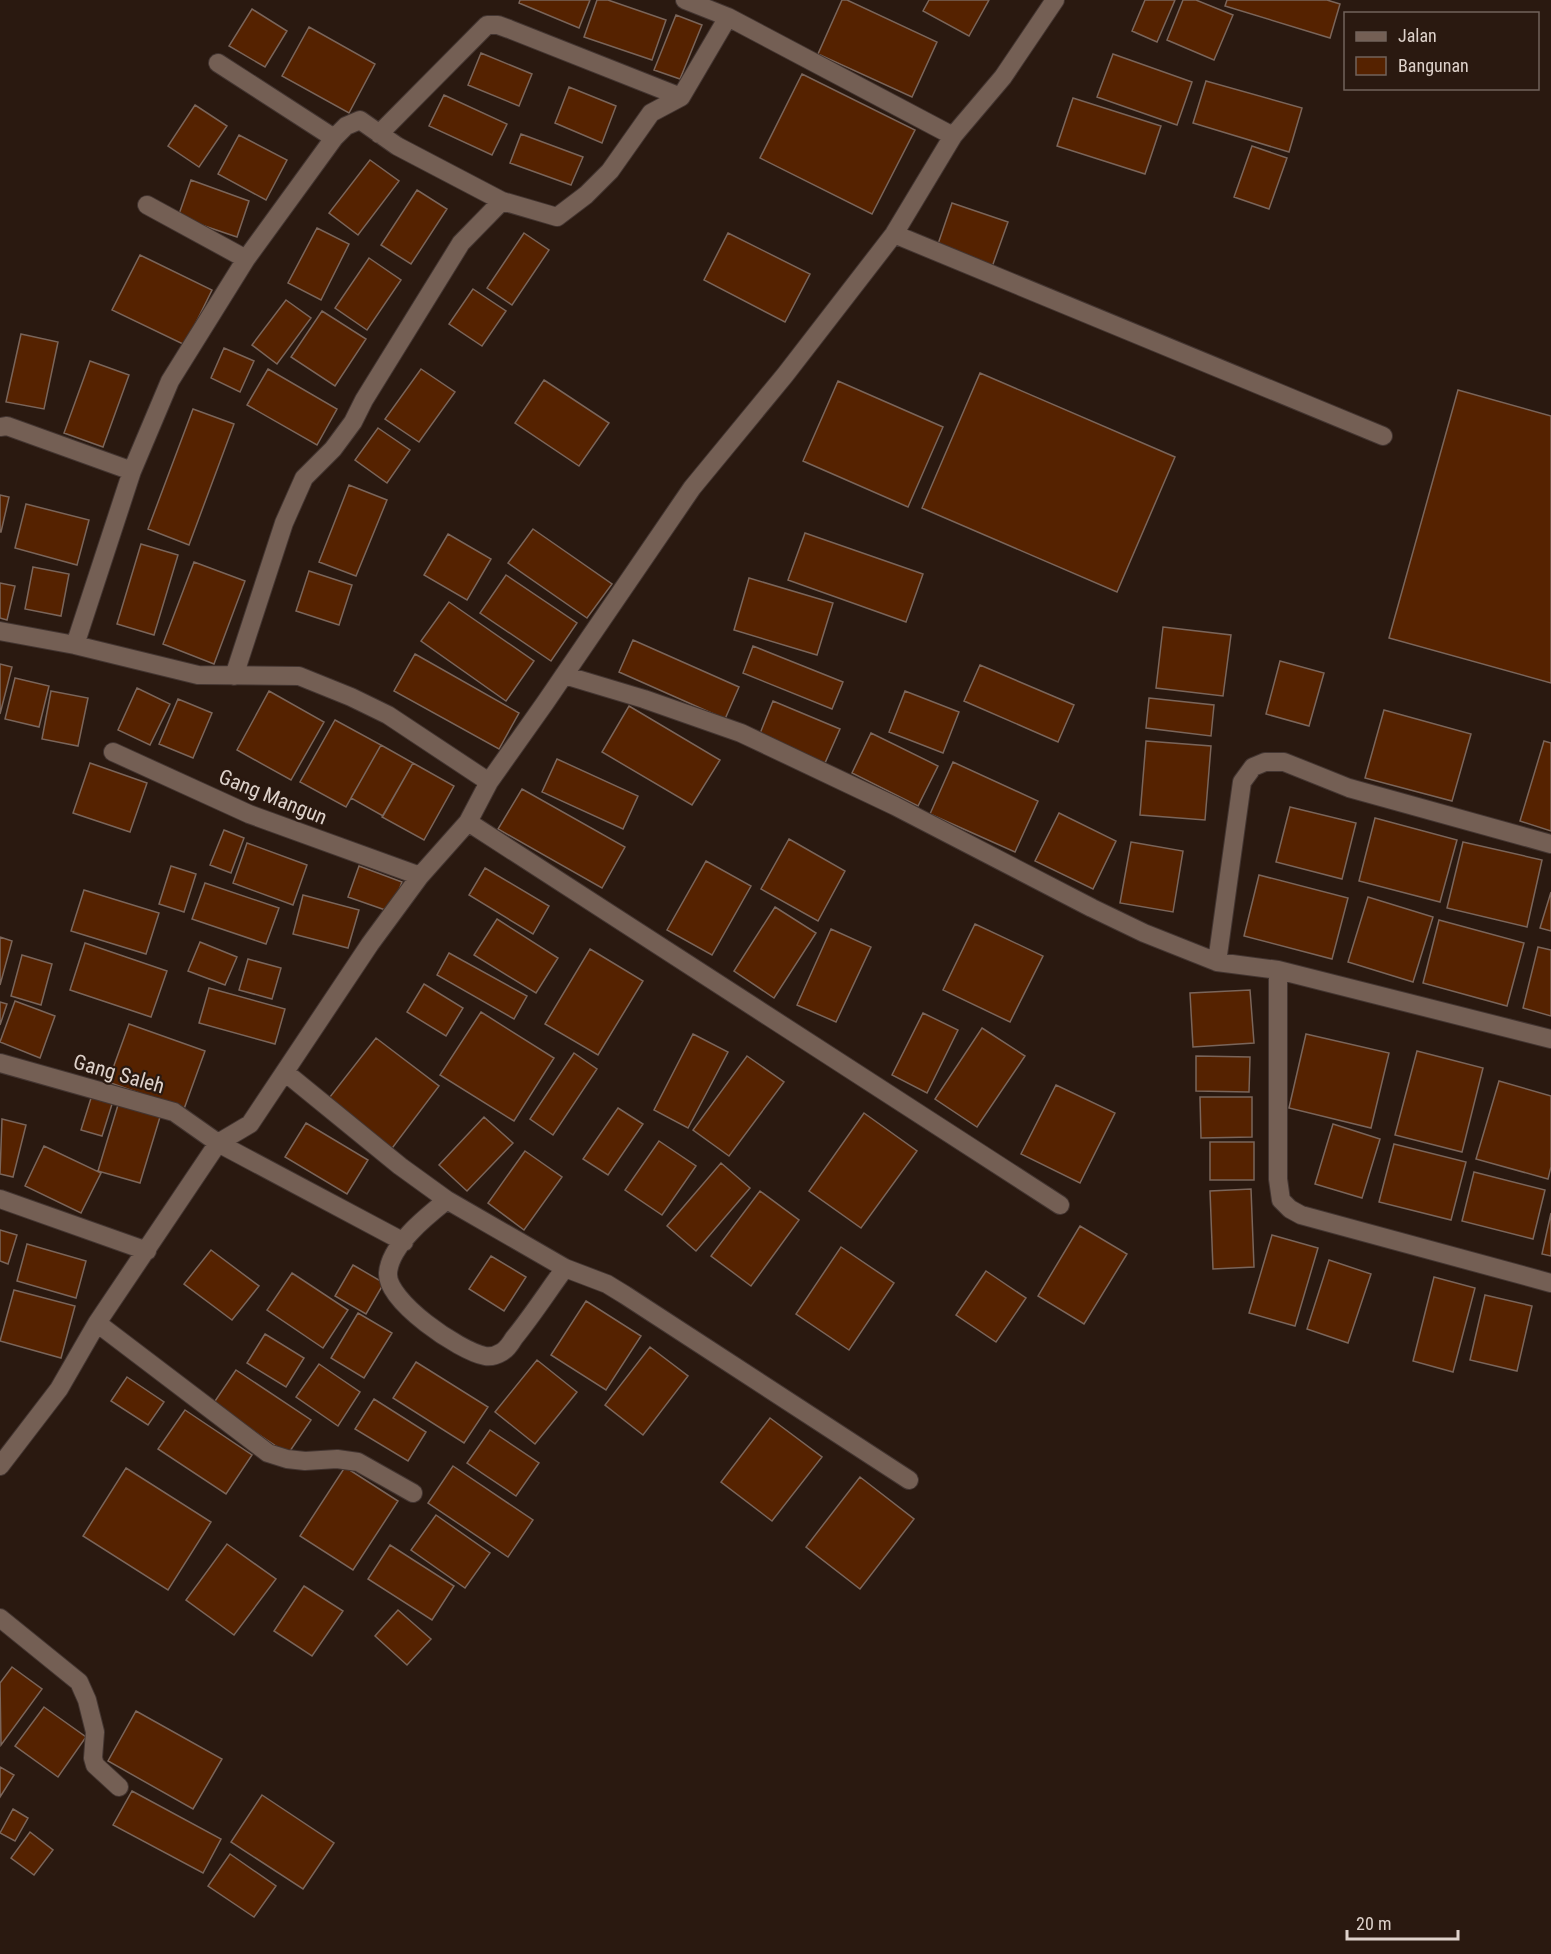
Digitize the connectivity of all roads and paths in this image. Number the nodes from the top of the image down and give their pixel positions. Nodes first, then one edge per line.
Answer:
1 (685, 0) edge
2 (1055, 0) edge
3 (728, 17) junction
4 (218, 63) dead end
5 (681, 97) junction
6 (379, 134) junction
7 (953, 136) junction
8 (334, 138) junction
9 (502, 201) junction
10 (147, 204) dead end
11 (894, 234) junction
12 (246, 259) junction
13 (0, 427) edge
14 (1383, 436) dead end
15 (132, 471) junction
16 (0, 630) edge
17 (75, 645) junction
18 (564, 675) junction
19 (234, 676) junction
20 (113, 752) dead end
21 (489, 782) junction
22 (468, 822) junction
23 (1551, 844) edge
24 (420, 876) junction
25 (1217, 962) junction
26 (1278, 970) junction
27 (1551, 1039) edge
28 (0, 1063) edge
29 (286, 1072) junction
30 (218, 1143) junction
31 (0, 1199) edge
32 (447, 1200) junction
33 (1060, 1205) dead end
34 (404, 1242) junction
35 (147, 1251) junction
36 (565, 1268) junction
37 (1551, 1284) edge
38 (97, 1323) junction
39 (0, 1466) edge
40 (909, 1480) dead end
41 (413, 1493) dead end
42 (0, 1618) edge
43 (119, 1787) dead end

1 - 3 street
2 - 7 street
3 - 5 street
3 - 7 street
4 - 8 street
5 - 6 street
5 - 9 street
6 - 8 street
6 - 9 street
7 - 11 street
8 - 12 street
9 - 19 street
10 - 12 street
11 - 14 street
11 - 18 street
12 - 15 street
13 - 15 street
15 - 17 street
16 - 17 street
17 - 19 street
18 - 21 street
18 - 25 street
19 - 21 street
20 - 24 street, Gang Mangun
21 - 22 street
22 - 24 street
22 - 33 street
23 - 25 street
24 - 29 street
25 - 26 street
26 - 27 street
26 - 37 street
28 - 30 street, Gang Saleh
29 - 30 street
29 - 32 street
30 - 34 street, Gang Saleh
30 - 35 street
31 - 35 street
32 - 34 street
32 - 36 street
34 - 36 street
35 - 38 street
36 - 40 street
38 - 39 street
38 - 41 street
42 - 43 street

